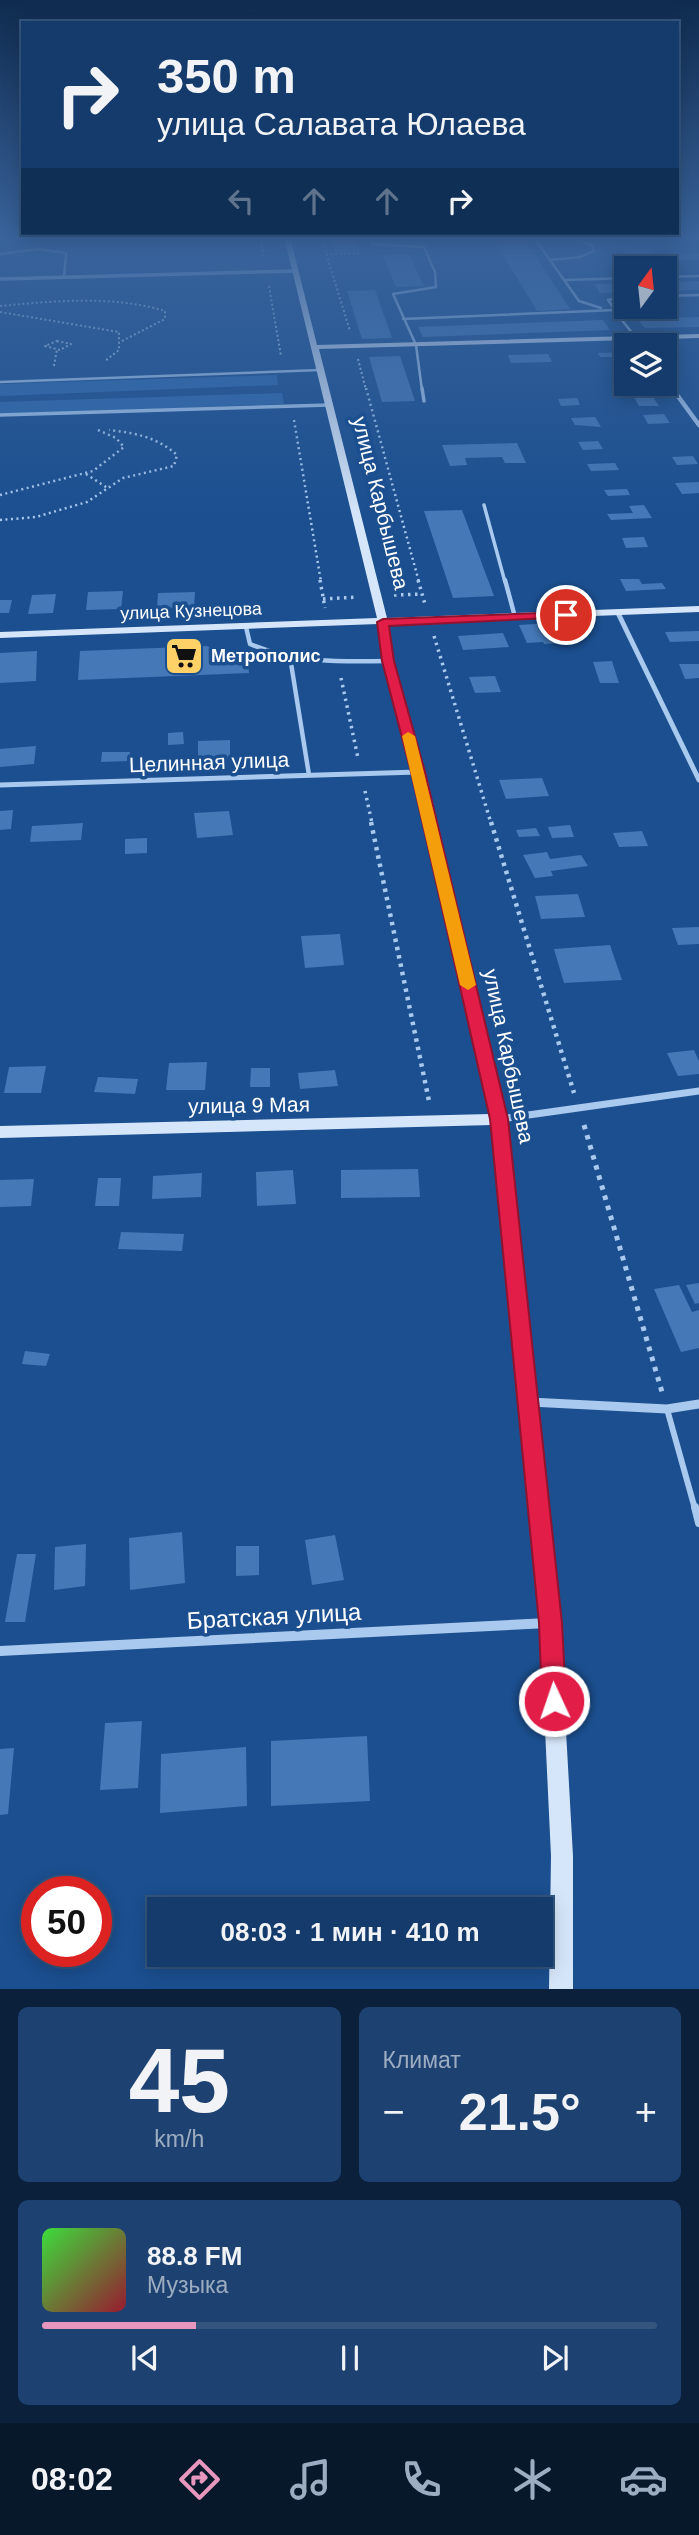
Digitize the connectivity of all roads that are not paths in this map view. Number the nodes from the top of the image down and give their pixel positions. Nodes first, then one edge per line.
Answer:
1 (310, 330) edge
2 (408, 330) edge
3 (699, 336) edge
4 (677, 338) edge
5 (614, 341) edge
6 (416, 345) junction
7 (315, 347) junction
8 (320, 370) junction
9 (0, 382) edge
10 (677, 395) edge
11 (424, 401) dead end
12 (330, 405) junction
13 (0, 415) edge
14 (699, 425) edge
15 (484, 505) dead end
16 (699, 609) edge
17 (618, 613) junction
18 (515, 617) junction
19 (383, 622) junction
20 (246, 627) junction
21 (0, 635) edge
22 (290, 657) junction
23 (388, 661) junction
24 (418, 772) junction
25 (309, 775) junction
26 (699, 780) edge
27 (0, 785) edge
28 (699, 1091) edge
29 (499, 1119) junction
30 (0, 1132) edge
31 (526, 1402) junction
32 (699, 1404) edge
33 (667, 1409) junction
34 (699, 1523) edge
35 (550, 1623) junction
36 (0, 1651) edge
37 (561, 1989) edge

1 - 7 main road, улица Карбышева
2 - 6 lane
3 - 4 main road
5 - 6 main road
6 - 7 main road
6 - 11 lane
7 - 8 main road, улица Карбышева
8 - 9 lane
8 - 12 main road, улица Карбышева
10 - 14 street
12 - 13 lane
12 - 19 main road, улица Карбышева
15 - 18 lane
16 - 17 main road, улица Кузнецова
17 - 18 main road, улица Кузнецова
17 - 26 street
18 - 19 main road, улица Кузнецова
19 - 20 main road, улица Кузнецова
19 - 23 main road, улица Карбышева
20 - 21 main road, улица Кузнецова
20 - 22 lane
22 - 23 lane
22 - 25 lane
23 - 24 main road, улица Карбышева
24 - 25 street, Целинная улица
24 - 29 main road, улица Карбышева
25 - 27 street, Целинная улица
28 - 29 street
29 - 30 main road, улица 9 Мая
29 - 31 main road, улица Карбышева
31 - 33 street
31 - 35 main road, улица Карбышева
32 - 33 street
33 - 34 lane
35 - 36 street, Братская улица
35 - 37 main road, улица Карбышева

